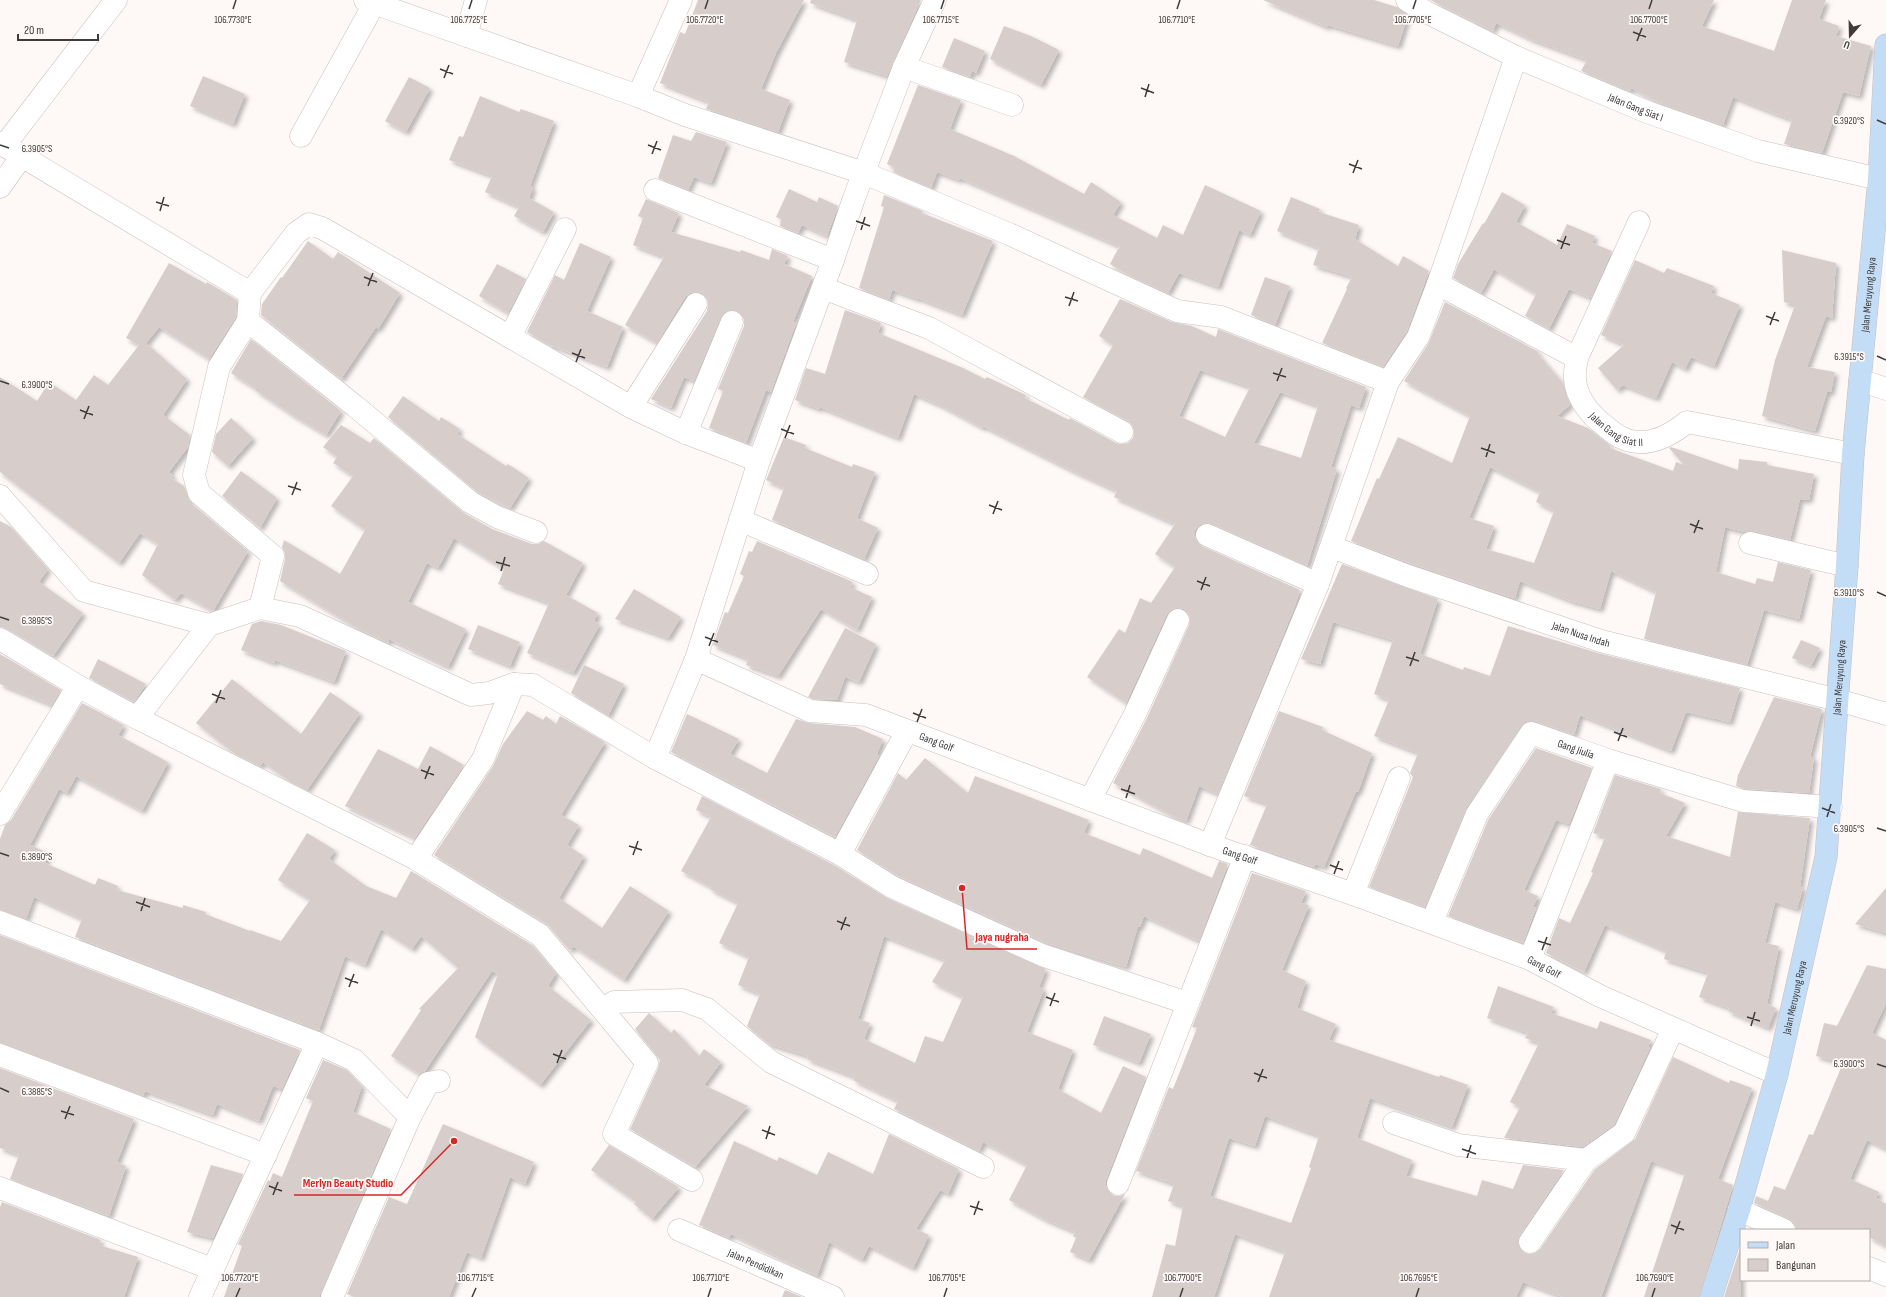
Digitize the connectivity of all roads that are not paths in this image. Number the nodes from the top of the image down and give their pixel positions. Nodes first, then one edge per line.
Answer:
1 (116, 0) edge
2 (476, 0) edge
3 (681, 0) edge
4 (935, 0) edge
5 (369, 2) edge
6 (1419, 4) edge
7 (466, 36) junction
8 (1886, 45) edge
9 (1516, 57) junction
10 (904, 67) junction
11 (638, 96) junction
12 (1012, 105) dead end
13 (1884, 113) edge
14 (301, 136) dead end
15 (9, 148) edge
16 (864, 173) junction
17 (1879, 179) junction
18 (0, 187) edge
19 (655, 190) dead end
20 (1639, 222) dead end
21 (565, 228) dead end
22 (833, 260) junction
23 (1438, 284) junction
24 (823, 288) junction
25 (250, 293) junction
26 (696, 304) dead end
27 (248, 322) junction
28 (732, 322) dead end
29 (510, 337) junction
30 (1577, 358) junction
31 (1860, 380) junction
32 (1388, 382) junction
33 (1886, 389) edge
34 (631, 407) junction
35 (1122, 432) dead end
36 (686, 433) junction
37 (1853, 454) junction
38 (759, 461) junction
39 (0, 496) edge
40 (740, 520) junction
41 (536, 532) dead end
42 (1207, 535) dead end
43 (1750, 543) dead end
44 (1332, 547) junction
45 (1848, 566) junction
46 (867, 574) dead end
47 (1318, 584) junction
48 (260, 608) junction
49 (1178, 620) dead end
50 (209, 625) junction
51 (0, 639) edge
52 (696, 659) junction
53 (514, 684) junction
54 (78, 686) junction
55 (1838, 700) junction
56 (1886, 714) edge
57 (137, 718) junction
58 (907, 731) junction
59 (655, 758) junction
60 (1608, 760) junction
61 (1399, 778) dead end
62 (1090, 800) junction
63 (1830, 808) junction
64 (0, 814) edge
65 (1210, 845) junction
66 (840, 854) junction
67 (1244, 856) junction
68 (416, 859) junction
69 (1353, 894) junction
70 (0, 922) edge
71 (1432, 922) junction
72 (1530, 959) junction
73 (1187, 1003) junction
74 (603, 1009) junction
75 (1673, 1029) junction
76 (317, 1044) junction
77 (0, 1055) edge
78 (1777, 1074) junction
79 (439, 1081) dead end
80 (410, 1117) junction
81 (1394, 1122) dead end
82 (266, 1155) junction
83 (1586, 1160) junction
84 (983, 1168) dead end
85 (692, 1180) dead end
86 (1118, 1184) dead end
87 (0, 1188) edge
88 (1739, 1210) junction
89 (1782, 1229) edge
90 (679, 1230) dead end
91 (1530, 1242) dead end
92 (1870, 1268) edge
93 (212, 1269) junction
94 (1886, 1275) edge
95 (200, 1297) edge
96 (332, 1297) edge
97 (833, 1297) edge
98 (1711, 1297) edge

1 - 15 street
2 - 7 street
3 - 11 street
4 - 10 street
5 - 7 street
5 - 14 street
6 - 9 street, Jalan Gang Siat I
7 - 11 street
8 - 13 main road, Jalan Meruyung Raya
9 - 17 street, Jalan Gang Siat I
9 - 23 street
10 - 12 street
10 - 16 street
11 - 16 street
13 - 17 main road, Jalan Meruyung Raya
15 - 18 street
15 - 25 street
16 - 22 street
16 - 32 street
17 - 31 main road, Jalan Meruyung Raya
19 - 22 street
20 - 30 street, Jalan Gang Siat II
21 - 29 street
22 - 24 street
23 - 30 street
23 - 32 street
24 - 35 street
24 - 38 street
25 - 27 street
25 - 29 street
26 - 34 street
27 - 41 street
27 - 48 street
28 - 36 street
29 - 34 street
30 - 37 street, Jalan Gang Siat II
31 - 33 street
31 - 37 main road, Jalan Meruyung Raya
32 - 44 street
34 - 36 street
36 - 38 street
37 - 45 main road, Jalan Meruyung Raya
38 - 40 street
39 - 50 street
40 - 46 street
40 - 52 street
42 - 47 street
43 - 45 street
44 - 47 street
44 - 55 street, Jalan Nusa Indah
45 - 55 main road, Jalan Meruyung Raya
47 - 65 street
48 - 50 street
48 - 53 street
49 - 62 street
50 - 57 street
51 - 54 street
52 - 58 street, Gang Golf
52 - 59 street
53 - 59 street
53 - 68 street
54 - 57 street
54 - 64 street
55 - 56 street, Jalan Nusa Indah
55 - 63 main road, Jalan Meruyung Raya
57 - 68 street
58 - 62 street, Gang Golf
58 - 66 street
59 - 66 street
60 - 63 street, Gang Jiulia
60 - 71 street, Gang Jiulia
60 - 72 street
61 - 69 street
62 - 65 street, Gang Golf
63 - 78 main road, Jalan Meruyung Raya
65 - 67 street, Gang Golf
66 - 73 street
67 - 69 street, Gang Golf
67 - 73 street
68 - 74 street
69 - 71 street, Gang Golf
70 - 76 street
71 - 72 street, Gang Golf
72 - 75 street, Gang Golf
73 - 86 street
74 - 84 street
74 - 85 street
75 - 78 street, Gang Golf
75 - 83 street
76 - 80 street
76 - 82 street
77 - 82 street
78 - 88 main road, Jalan Meruyung Raya
79 - 80 street
80 - 96 street
81 - 83 street
82 - 93 street
83 - 91 street
87 - 93 street
88 - 89 street
88 - 98 main road, Jalan Meruyung Raya
90 - 97 street, Jalan Pendidikan
92 - 94 street
93 - 95 street

